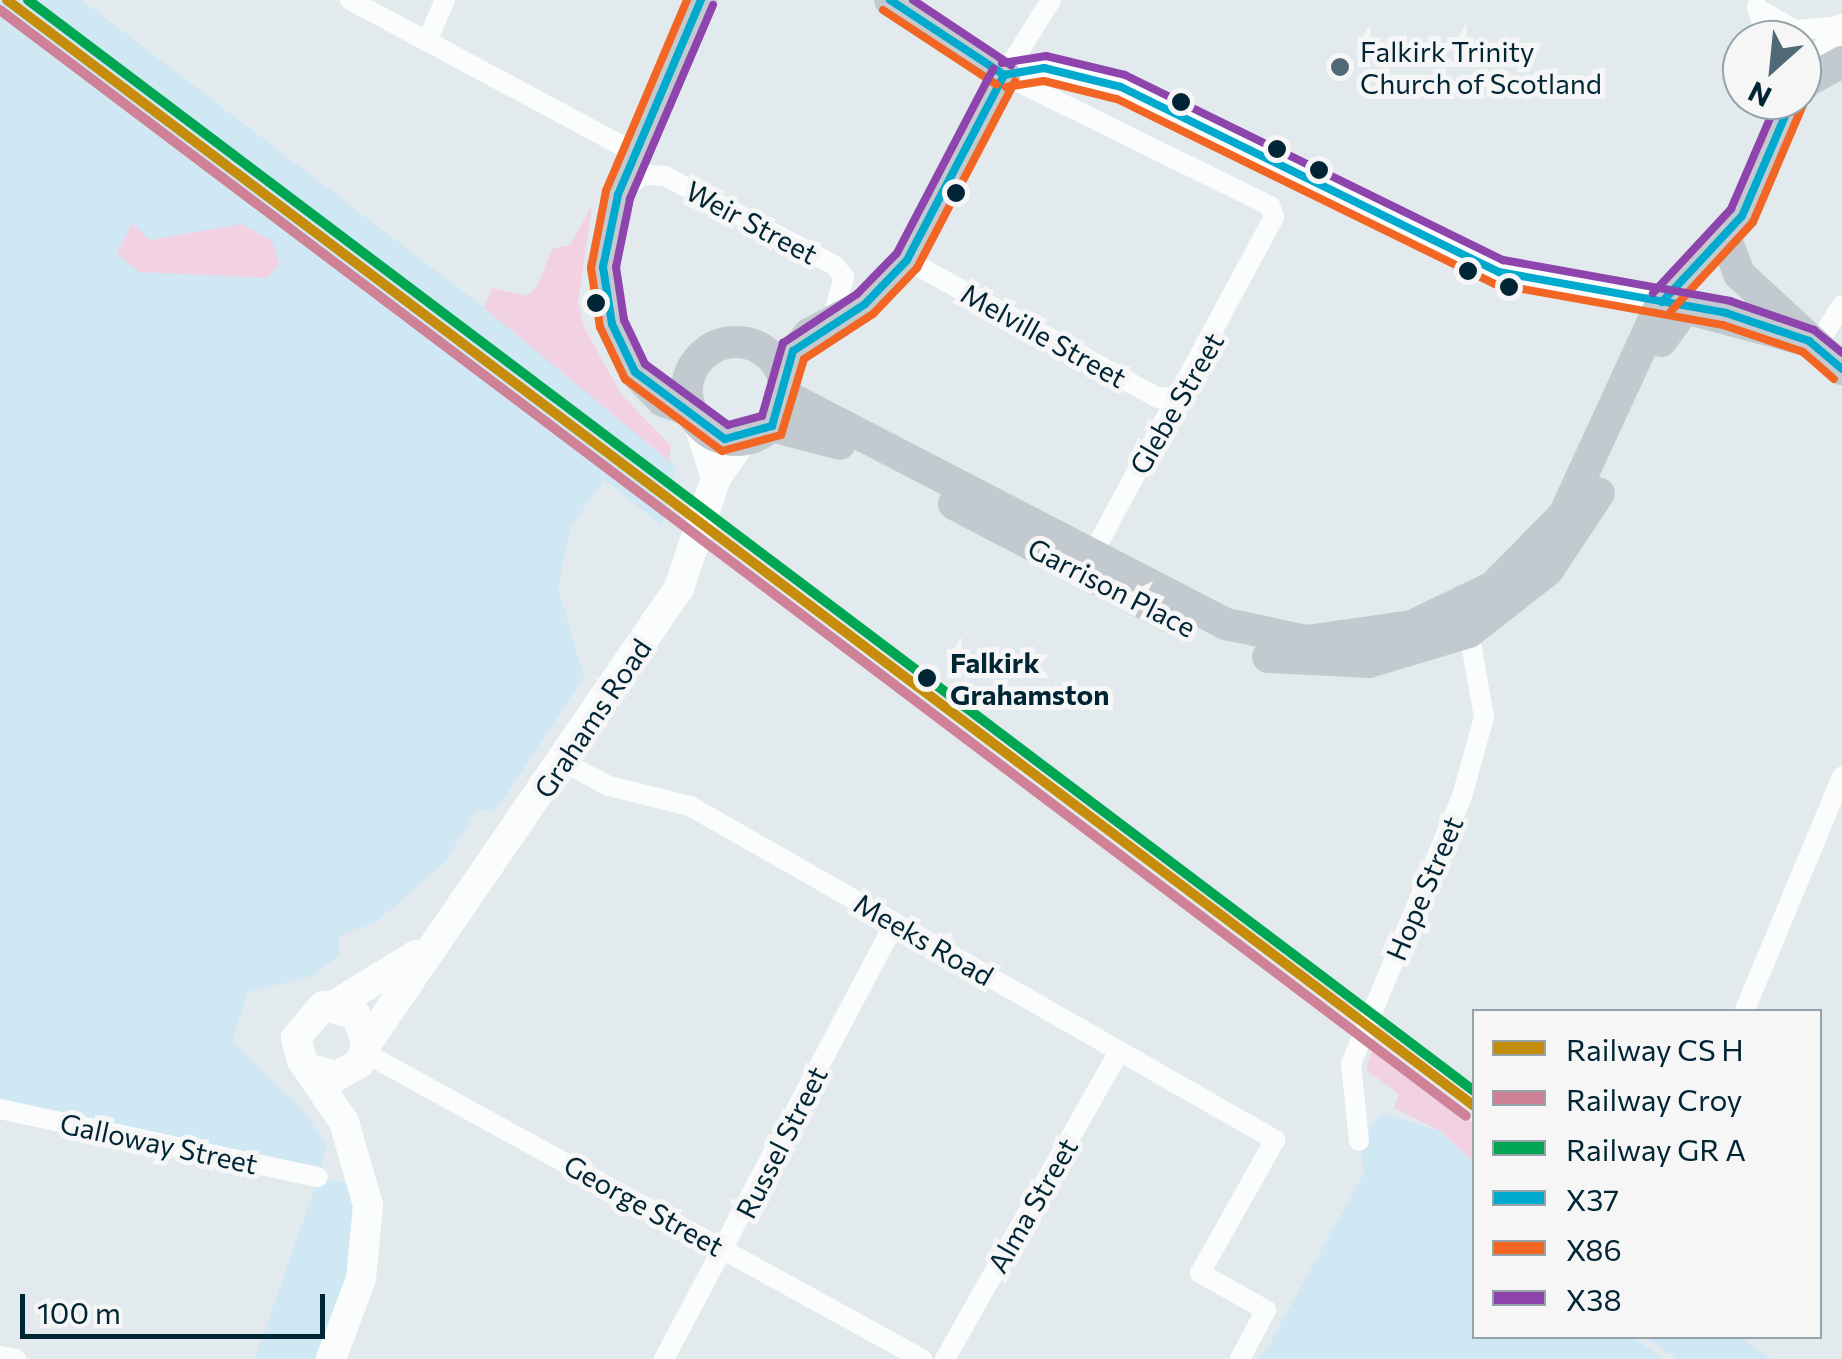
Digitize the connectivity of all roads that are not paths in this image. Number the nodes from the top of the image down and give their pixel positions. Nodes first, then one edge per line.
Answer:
1 (350, 0) edge
2 (445, 0) edge
3 (701, 0) edge
4 (890, 0) edge
5 (1051, 0) edge
6 (1757, 5) edge
7 (1842, 28) edge
8 (428, 40) junction
9 (1822, 56) edge
10 (1004, 75) junction
11 (1784, 120) edge
12 (626, 148) junction
13 (618, 195) junction
14 (1725, 236) junction
15 (907, 260) junction
16 (1842, 304) edge
17 (1673, 305) junction
18 (832, 320) junction
19 (1812, 344) junction
20 (1842, 368) edge
21 (783, 382) junction
22 (1183, 396) junction
23 (694, 417) junction
24 (757, 433) junction
25 (713, 491) junction
26 (1098, 566) junction
27 (1466, 619) junction
28 (563, 762) junction
29 (1842, 777) edge
30 (895, 923) junction
31 (435, 942) junction
32 (335, 1005) junction
33 (1745, 1009) edge
34 (364, 1052) junction
35 (1119, 1052) junction
36 (311, 1069) junction
37 (0, 1109) edge
38 (1359, 1141) dead end
39 (318, 1177) dead end
40 (364, 1188) junction
41 (726, 1250) junction
42 (0, 1356) edge
43 (16, 1359) edge
44 (331, 1359) edge
45 (664, 1359) edge
46 (922, 1359) edge
47 (944, 1359) edge
48 (1240, 1359) edge

1 - 8 street
2 - 8 street
3 - 12 main road
4 - 10 main road
5 - 10 street
6 - 7 street
7 - 9 main road
8 - 12 street
10 - 15 main road
10 - 17 street
10 - 22 street, Glebe Street
11 - 14 main road
12 - 13 main road
13 - 18 street, Weir Street
13 - 23 main road
14 - 17 main road
14 - 19 main road
15 - 18 main road
15 - 22 street, Melville Street
16 - 19 street
17 - 19 main road
17 - 27 main road, Garrison Place
17 - 27 main road, Garrison Place
18 - 21 main road
19 - 20 main road
21 - 23 main road
21 - 24 main road
21 - 26 main road, Garrison Place
22 - 26 street, Glebe Street
23 - 24 main road
23 - 25 main road
24 - 25 main road, Grahams Road
24 - 26 main road, Garrison Place
25 - 28 main road, Grahams Road
26 - 27 main road, Garrison Place
27 - 38 street, Hope Street
28 - 30 street, Meeks Road
28 - 31 main road, Grahams Road
29 - 33 street
30 - 35 street, Meeks Road
30 - 41 street, Russel Street
31 - 32 main road, Grahams Road
31 - 34 main road, Grahams Road
32 - 34 main road
32 - 36 main road
34 - 36 main road
34 - 40 main road
34 - 41 street, George Street
35 - 47 street, Alma Street
35 - 48 street, Meeks Road
36 - 40 main road
37 - 39 street, Galloway Street
40 - 44 main road
41 - 45 street, Russel Street
41 - 46 street, George Street
42 - 43 street

